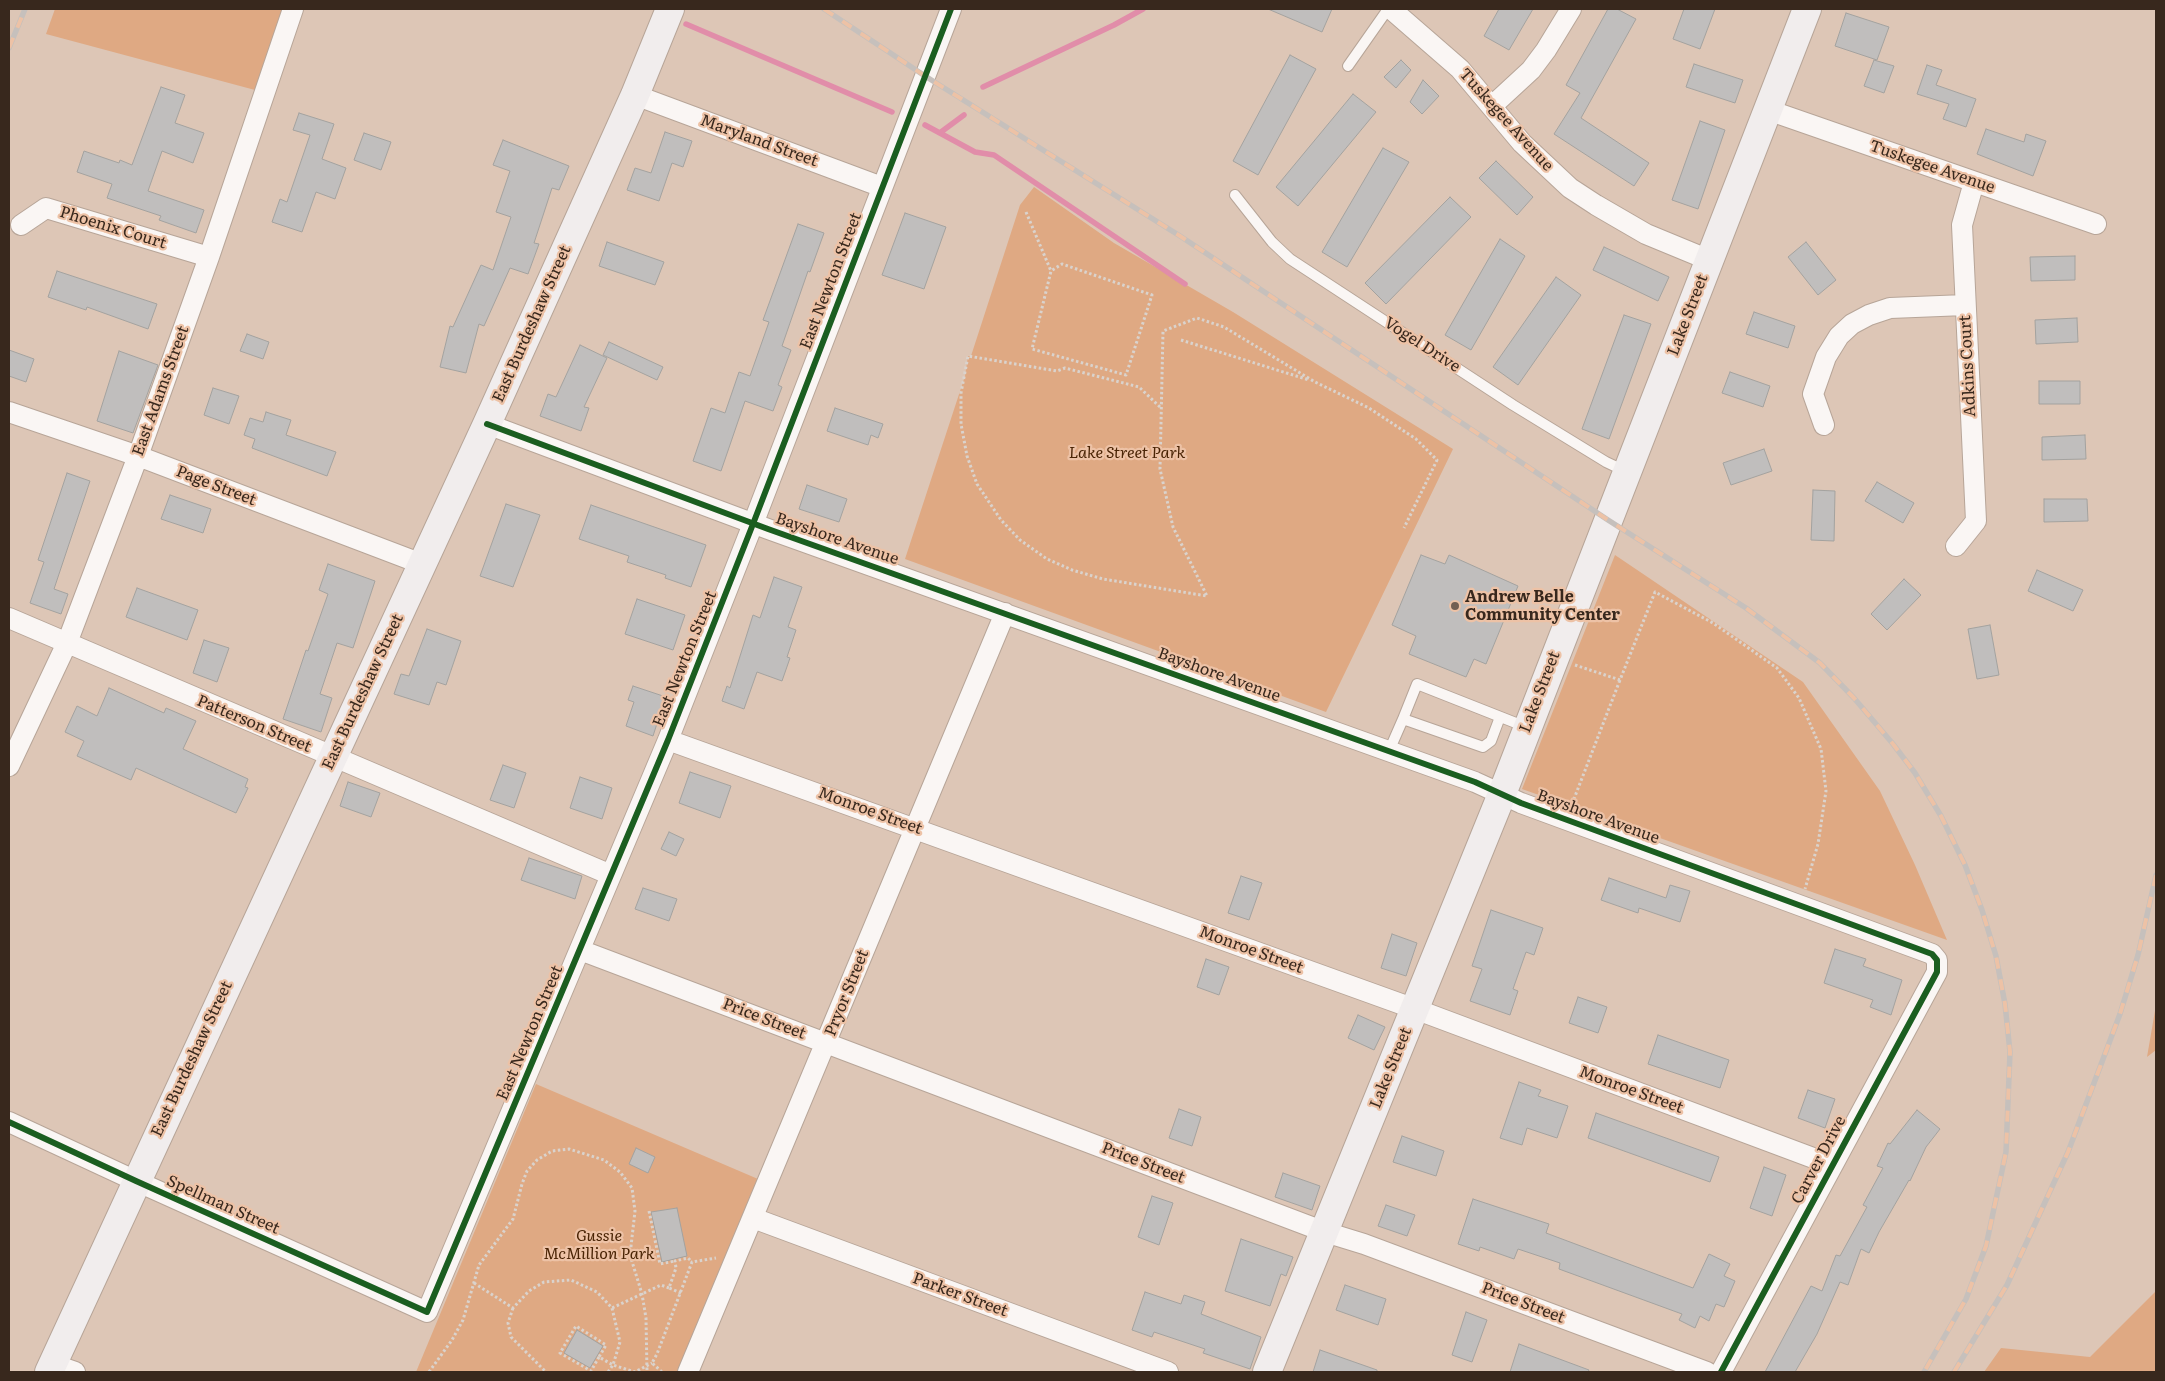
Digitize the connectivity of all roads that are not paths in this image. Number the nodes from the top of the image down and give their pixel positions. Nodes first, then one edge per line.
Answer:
1 (293, 9) edge
2 (670, 9) edge
3 (951, 9) edge
4 (1389, 9) edge
5 (1571, 9) edge
6 (1807, 9) edge
7 (1348, 66) dead end
8 (635, 95) junction
9 (1492, 106) junction
10 (1768, 110) junction
11 (1974, 182) junction
12 (882, 187) junction
13 (1235, 196) dead end
14 (2096, 224) dead end
15 (21, 225) dead end
16 (209, 257) junction
17 (1709, 260) junction
18 (1966, 305) junction
19 (9, 412) edge
20 (486, 424) junction
21 (1824, 425) dead end
22 (138, 456) junction
23 (1626, 472) junction
24 (753, 524) junction
25 (1956, 546) dead end
26 (422, 564) junction
27 (1005, 613) junction
28 (9, 618) edge
29 (67, 643) junction
30 (1500, 717) junction
31 (1403, 719) junction
32 (1526, 727) junction
33 (668, 740) junction
34 (1390, 751) junction
35 (332, 757) junction
36 (9, 766) edge
37 (1502, 794) junction
38 (915, 827) junction
39 (611, 875) junction
40 (580, 950) junction
41 (1937, 960) joint
42 (1415, 1009) junction
43 (826, 1043) junction
44 (9, 1122) edge
45 (1832, 1165) junction
46 (136, 1181) junction
47 (753, 1218) junction
48 (1324, 1232) junction
49 (427, 1312) joint
50 (59, 1370) edge
51 (688, 1372) edge
52 (1168, 1372) edge
53 (1267, 1372) edge
54 (1707, 1372) edge
55 (1721, 1372) edge

1 - 16 street, East Adams Street
2 - 8 street, East Burdeshaw Street
3 - 12 street, East Newton Street
4 - 7 lane
4 - 9 street, Tuskegee Avenue
5 - 9 street
6 - 10 street, Lake Street
8 - 12 street, Maryland Street
8 - 20 street, East Burdeshaw Street
9 - 17 street, Tuskegee Avenue
10 - 11 street, Tuskegee Avenue
10 - 17 street, Lake Street
11 - 14 street, Tuskegee Avenue
11 - 18 street, Adkins Court
12 - 24 street, East Newton Street
13 - 23 lane, Vogel Drive
15 - 16 street, Phoenix Court
16 - 22 street, East Adams Street
17 - 23 street, Lake Street
18 - 21 street
18 - 25 street, Adkins Court
19 - 22 street, Page Street
20 - 24 street, Bayshore Avenue
20 - 26 street, East Burdeshaw Street
22 - 26 street, Page Street
22 - 29 street, East Adams Street
23 - 32 street, Lake Street
24 - 27 street, Bayshore Avenue
24 - 33 street, East Newton Street
26 - 35 street, East Burdeshaw Street
27 - 34 street, Bayshore Avenue
27 - 38 street, Pryor Street
28 - 29 street, Patterson Street
29 - 35 street, Patterson Street
29 - 36 street, East Adams Street
30 - 31 lane
30 - 31 lane
30 - 32 lane
31 - 34 lane
32 - 37 street, Lake Street
33 - 38 street, Monroe Street
33 - 39 street, East Newton Street
34 - 37 street, Bayshore Avenue
35 - 39 street, Patterson Street
35 - 46 street, East Burdeshaw Street
37 - 41 street, Bayshore Avenue
37 - 42 street, Lake Street
38 - 42 street, Monroe Street
38 - 43 street, Pryor Street
39 - 40 street, East Newton Street
40 - 43 street, Price Street
40 - 49 street, East Newton Street
41 - 45 street, Carver Drive
42 - 45 street, Monroe Street
42 - 48 street, Lake Street
43 - 47 street, Pryor Street
43 - 48 street, Price Street
44 - 46 street, Spellman Street
45 - 55 street, Carver Drive
46 - 49 street, Spellman Street
46 - 50 street, East Burdeshaw Street
47 - 51 street, Pryor Street
47 - 52 street, Parker Street
48 - 53 street, Lake Street
48 - 54 street, Price Street

